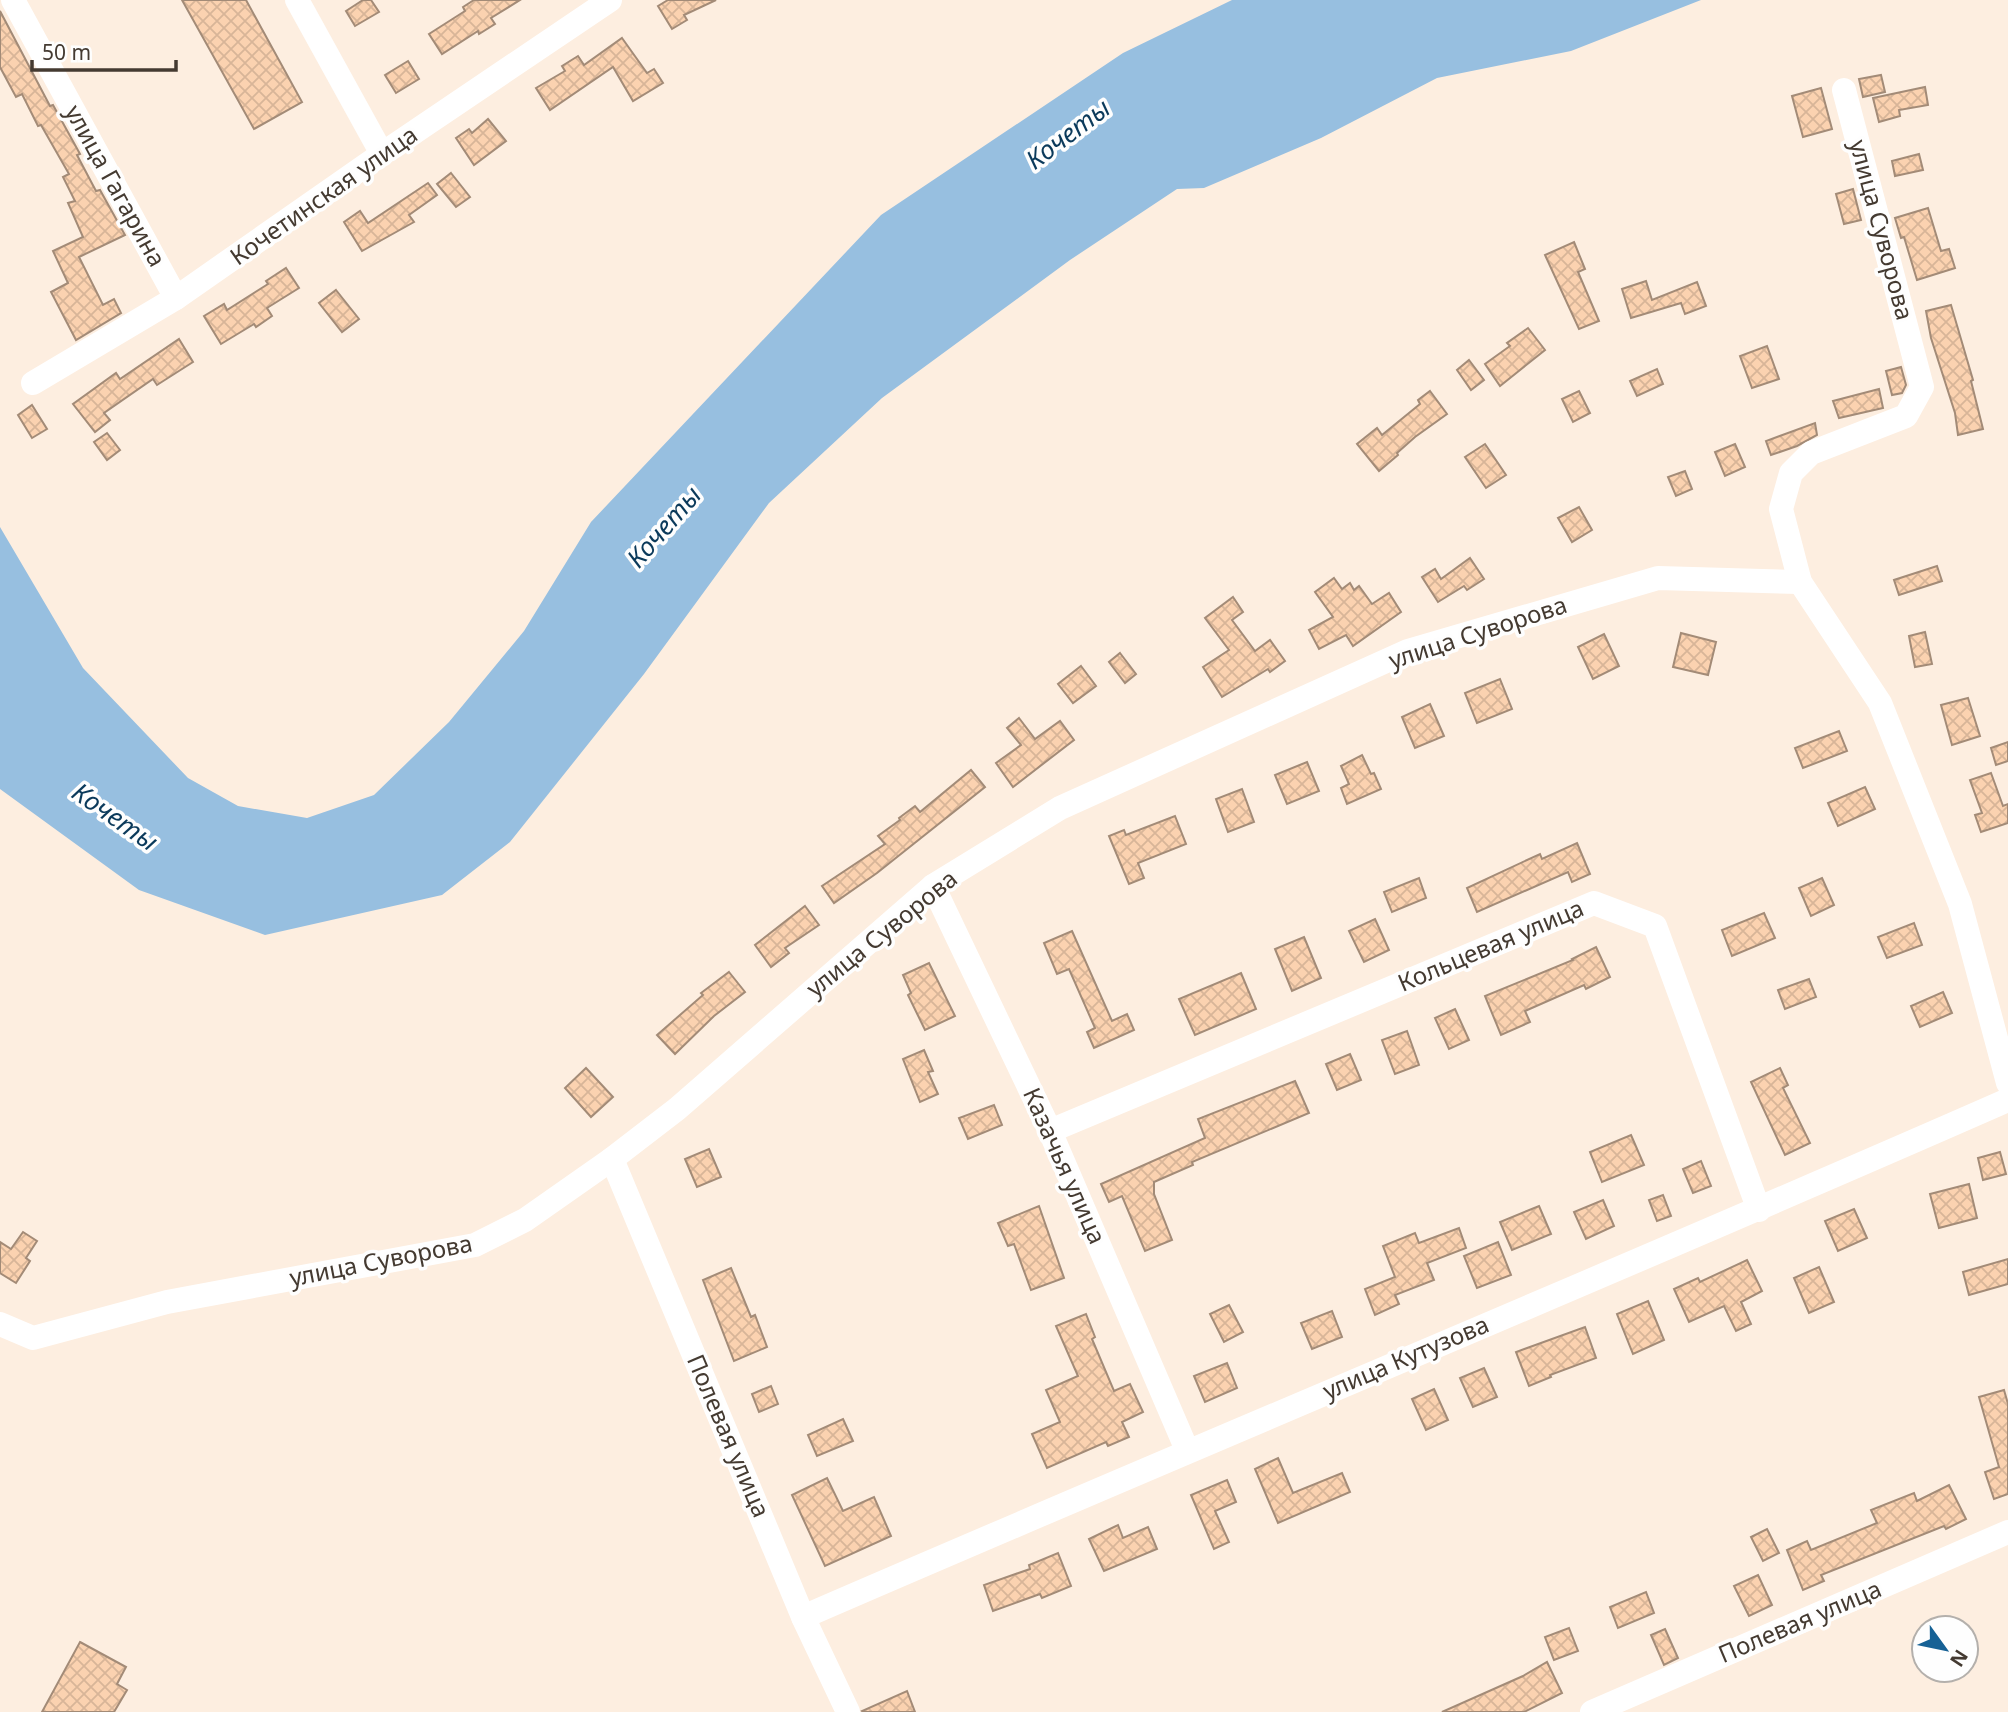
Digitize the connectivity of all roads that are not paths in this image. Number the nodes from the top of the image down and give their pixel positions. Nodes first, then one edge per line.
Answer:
1 (13, 0) edge
2 (297, 0) edge
3 (610, 0) edge
4 (1844, 90) dead end
5 (382, 154) junction
6 (176, 298) junction
7 (33, 383) dead end
8 (1800, 582) junction
9 (933, 886) junction
10 (2008, 1083) edge
11 (2008, 1100) edge
12 (1050, 1131) junction
13 (612, 1159) junction
14 (1759, 1210) junction
15 (0, 1324) edge
16 (1187, 1450) junction
17 (2008, 1532) edge
18 (803, 1617) junction
19 (848, 1712) edge
20 (1592, 1712) edge

1 - 6 street, улица Гагарина
2 - 5 street
3 - 5 street, Кочетинская улица
4 - 8 street, улица Суворова
5 - 6 street, Кочетинская улица
6 - 7 street, Кочетинская улица
8 - 9 street, улица Суворова
8 - 10 street, улица Суворова
9 - 12 street, Казачья улица
9 - 13 street, улица Суворова
11 - 14 street, улица Кутузова
12 - 14 street, Кольцевая улица
12 - 16 street, Казачья улица
13 - 15 street, улица Суворова
13 - 18 street, Полевая улица
14 - 16 street, улица Кутузова
16 - 18 street, улица Кутузова
17 - 20 street, Полевая улица
18 - 19 street, Полевая улица

